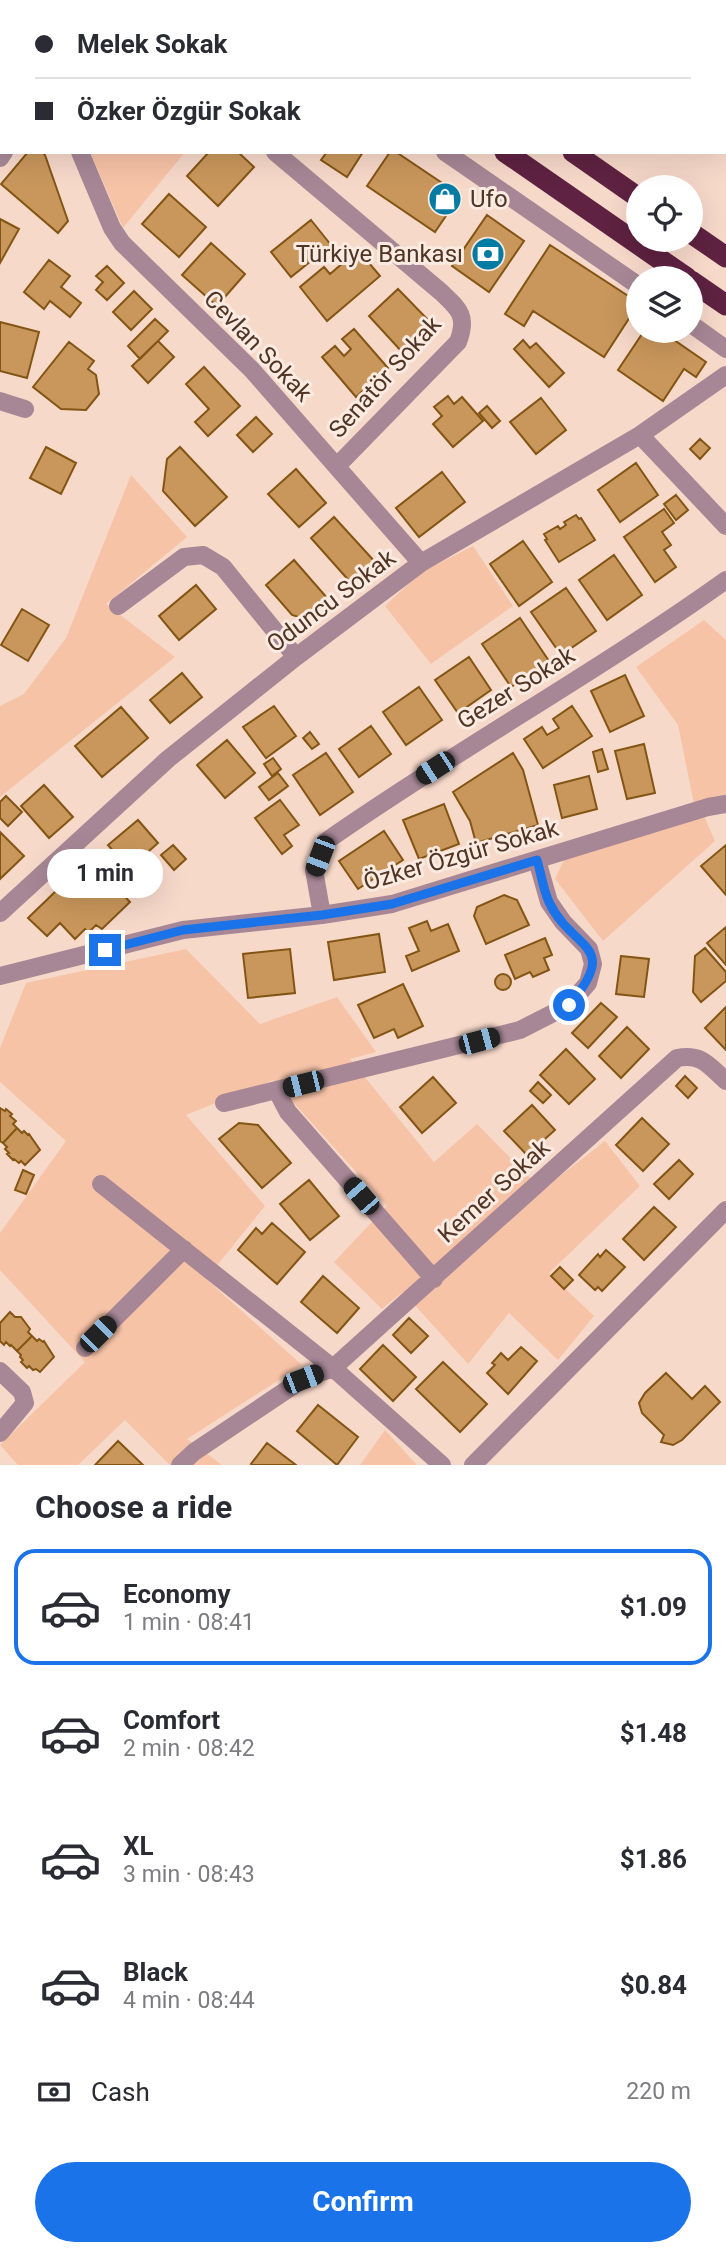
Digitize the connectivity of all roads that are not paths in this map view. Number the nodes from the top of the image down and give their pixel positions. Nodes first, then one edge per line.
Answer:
1 (81, 154) edge
2 (277, 154) edge
3 (448, 154) edge
4 (508, 154) edge
5 (576, 154) edge
6 (626, 189) edge
7 (703, 241) edge
8 (726, 257) edge
9 (669, 266) edge
10 (626, 277) edge
11 (703, 289) edge
12 (726, 305) edge
13 (703, 333) edge
14 (726, 349) edge
15 (726, 374) edge
16 (0, 401) edge
17 (25, 409) dead end
18 (640, 435) junction
19 (337, 466) junction
20 (726, 526) edge
21 (421, 563) junction
22 (726, 580) edge
23 (118, 606) dead end
24 (296, 657) junction
25 (726, 804) edge
26 (537, 860) junction
27 (0, 913) edge
28 (322, 915) junction
29 (0, 976) edge
30 (726, 1082) edge
31 (277, 1091) junction
32 (224, 1103) dead end
33 (101, 1184) dead end
34 (726, 1210) edge
35 (184, 1249) junction
36 (434, 1279) junction
37 (85, 1348) dead end
38 (333, 1368) junction
39 (0, 1371) edge
40 (0, 1433) edge
41 (180, 1465) edge
42 (442, 1465) edge
43 (473, 1465) edge

1 - 19 street, Cevlan Sokak
2 - 19 street, Senatör Sokak
3 - 10 street
4 - 9 highway
5 - 6 highway
7 - 8 highway
11 - 12 highway
13 - 14 street
15 - 18 street, Oduncu Sokak
16 - 17 street
18 - 20 street
18 - 21 street, Oduncu Sokak
19 - 21 street, Cevlan Sokak
21 - 24 street, Oduncu Sokak
22 - 28 street, Gezer Sokak
23 - 24 street
24 - 27 street, Oduncu Sokak
25 - 26 street, Özker Özgür Sokak
26 - 28 street, Özker Özgür Sokak
26 - 31 street
28 - 29 street, Özker Özgür Sokak
30 - 36 street, Kemer Sokak
31 - 32 street
31 - 36 street
33 - 35 street
34 - 43 street
35 - 37 street
35 - 38 street
36 - 38 street, Kemer Sokak
38 - 41 street
38 - 42 street
39 - 40 street

